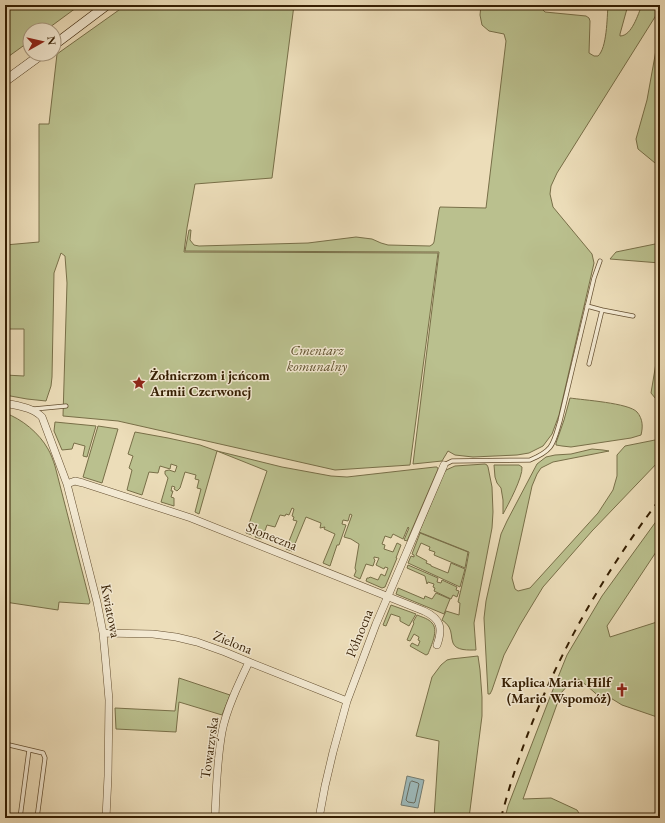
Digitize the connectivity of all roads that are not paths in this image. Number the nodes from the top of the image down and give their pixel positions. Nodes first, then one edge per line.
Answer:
1 (107, 5) edge
2 (62, 39) edge
3 (31, 62) edge
4 (5, 81) edge
5 (600, 261) dead end
6 (587, 306) junction
7 (602, 310) junction
8 (633, 316) dead end
9 (589, 364) dead end
10 (5, 403) edge
11 (66, 406) dead end
12 (32, 409) junction
13 (444, 465) joint
14 (67, 484) junction
15 (388, 596) junction
16 (103, 633) junction
17 (437, 645) dead end
18 (249, 662) junction
19 (347, 701) junction
20 (5, 744) edge
21 (29, 750) junction
22 (20, 818) edge
23 (37, 818) edge
24 (106, 818) edge
25 (215, 818) edge
26 (319, 818) edge

1 - 2 street
3 - 4 street
5 - 6 lane
6 - 7 lane
6 - 13 lane
7 - 8 lane
7 - 9 lane
10 - 12 street
11 - 12 lane
12 - 14 street, Kwiatowa
13 - 15 street, Północna
14 - 15 street, Słoneczna
14 - 16 street, Kwiatowa
15 - 17 street, Słoneczna
15 - 19 street, Północna
16 - 18 street, Zielona
16 - 24 street, Kwiatowa
18 - 19 street, Zielona
18 - 25 street, Towarzyska
19 - 26 street, Północna
20 - 21 lane
21 - 22 lane
21 - 23 lane

